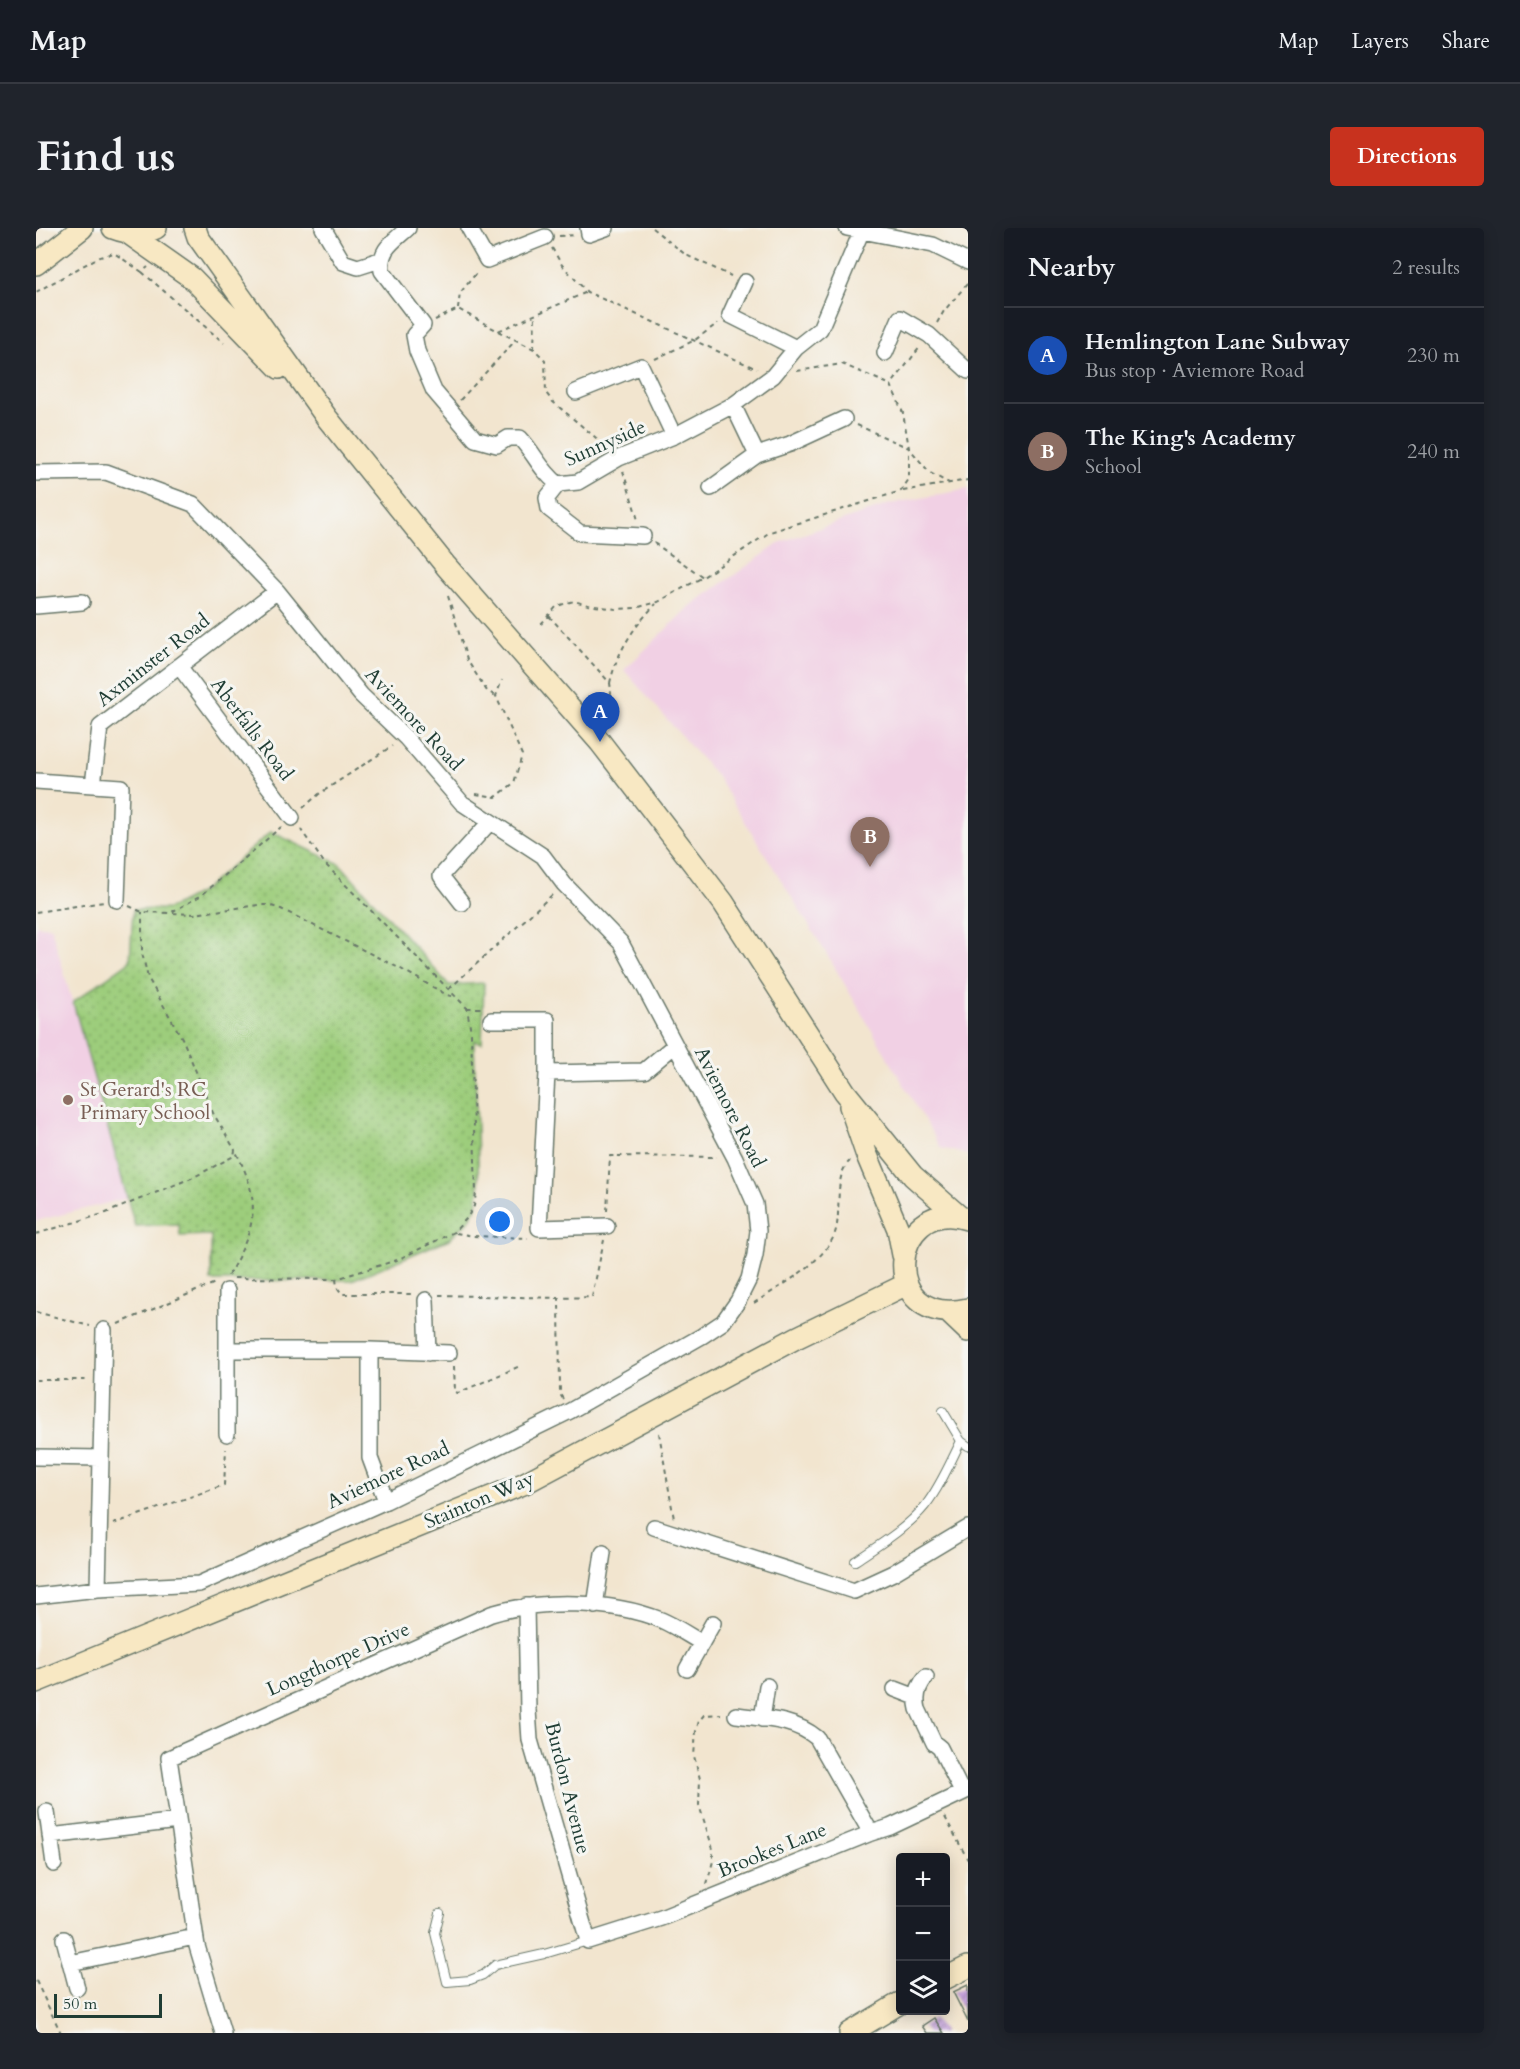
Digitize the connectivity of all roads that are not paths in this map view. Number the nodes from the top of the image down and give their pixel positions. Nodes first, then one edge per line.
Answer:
1 (82, 228) edge
2 (156, 228) edge
3 (195, 228) edge
4 (323, 228) edge
5 (408, 228) edge
6 (469, 228) edge
7 (606, 228) edge
8 (846, 228) edge
9 (862, 230) junction
10 (120, 231) edge
11 (589, 231) edge
12 (545, 237) road end
13 (380, 260) junction
14 (968, 262) edge
15 (36, 264) edge
16 (745, 282) road end
17 (796, 348) junction
18 (885, 353) dead end
19 (968, 371) edge
20 (576, 392) dead end
21 (733, 405) junction
22 (327, 418) junction
23 (844, 419) road end
24 (674, 436) junction
25 (757, 454) junction
26 (36, 473) edge
27 (558, 484) junction
28 (711, 488) dead end
29 (643, 536) dead end
30 (277, 591) junction
31 (82, 602) dead end
32 (36, 606) edge
33 (179, 666) junction
34 (36, 781) edge
35 (93, 785) junction
36 (292, 818) road end
37 (490, 822) junction
38 (117, 900) road end
39 (462, 903) dead end
40 (491, 1020) dead end
41 (675, 1045) junction
42 (547, 1073) junction
43 (845, 1092) junction
44 (964, 1218) edge
45 (607, 1226) road end
46 (903, 1255) junction
47 (227, 1284) road end
48 (907, 1284) junction
49 (427, 1296) road end
50 (958, 1311) edge
51 (104, 1330) road end
52 (968, 1330) edge
53 (226, 1350) junction
54 (370, 1350) junction
55 (428, 1353) junction
56 (449, 1353) road end
57 (943, 1411) dead end
58 (226, 1434) road end
59 (965, 1443) edge
60 (36, 1457) edge
61 (101, 1458) junction
62 (386, 1501) junction
63 (654, 1527) dead end
64 (968, 1528) edge
65 (603, 1553) dead end
66 (855, 1561) dead end
67 (98, 1589) junction
68 (36, 1596) edge
69 (526, 1606) junction
70 (595, 1606) junction
71 (713, 1623) dead end
72 (702, 1643) junction
73 (687, 1669) dead end
74 (926, 1677) dead end
75 (36, 1682) edge
76 (767, 1686) dead end
77 (895, 1689) dead end
78 (916, 1697) junction
79 (736, 1715) road end
80 (762, 1719) junction
81 (965, 1791) edge
82 (47, 1812) dead end
83 (178, 1821) junction
84 (871, 1833) junction
85 (50, 1836) junction
86 (54, 1864) dead end
87 (441, 1913) dead end
88 (195, 1937) junction
89 (64, 1939) dead end
90 (588, 1941) junction
91 (70, 1963) junction
92 (968, 1967) edge
93 (950, 1976) edge
94 (77, 1988) dead end
95 (896, 2005) edge
96 (223, 2033) edge
97 (850, 2033) edge

1 - 15 main road
2 - 10 main road
3 - 22 main road
4 - 13 street
5 - 13 street
6 - 12 street
7 - 11 street
8 - 9 street
9 - 14 street
9 - 17 street, Sunnyside
10 - 22 main road
13 - 27 street, Sunnyside
16 - 17 street
17 - 21 street, Sunnyside
18 - 19 street
20 - 24 street
21 - 24 street, Sunnyside
21 - 25 street
22 - 43 main road
23 - 25 street
24 - 27 street, Sunnyside
25 - 28 street
26 - 30 street, Aviemore Road
27 - 29 street
30 - 33 street, Axminster Road
30 - 37 street, Aviemore Road
31 - 32 street
33 - 35 street, Axminster Road
33 - 36 street, Aberfalls Road
34 - 35 street
35 - 38 street
37 - 39 street
37 - 41 street, Aviemore Road
40 - 42 street
41 - 42 street
41 - 62 street, Aviemore Road
42 - 45 street
43 - 44 main road
43 - 46 main road
44 - 46 main road
46 - 48 main road
47 - 53 street
48 - 50 main road
48 - 75 main road, Stainton Way
49 - 55 street
50 - 52 main road
51 - 61 street
53 - 54 street
53 - 58 street
54 - 55 street
54 - 62 street
55 - 56 street
57 - 59 lane
59 - 66 lane
60 - 61 street
61 - 67 street
62 - 67 street, Aviemore Road
63 - 64 street
65 - 70 street
67 - 68 street, Aviemore Road
69 - 70 street, Longthorpe Drive
69 - 83 street, Longthorpe Drive
69 - 90 street, Burdon Avenue
70 - 72 street, Longthorpe Drive
71 - 72 street
72 - 73 street
74 - 78 street
76 - 80 street
77 - 78 street
78 - 81 street
79 - 80 street
80 - 84 street
81 - 84 street, Brookes Lane
82 - 85 street
83 - 85 street
83 - 88 street
84 - 90 street, Brookes Lane
85 - 86 street
87 - 90 lane
88 - 91 street
88 - 96 street
89 - 91 street
91 - 94 street
92 - 93 main road
95 - 97 main road

